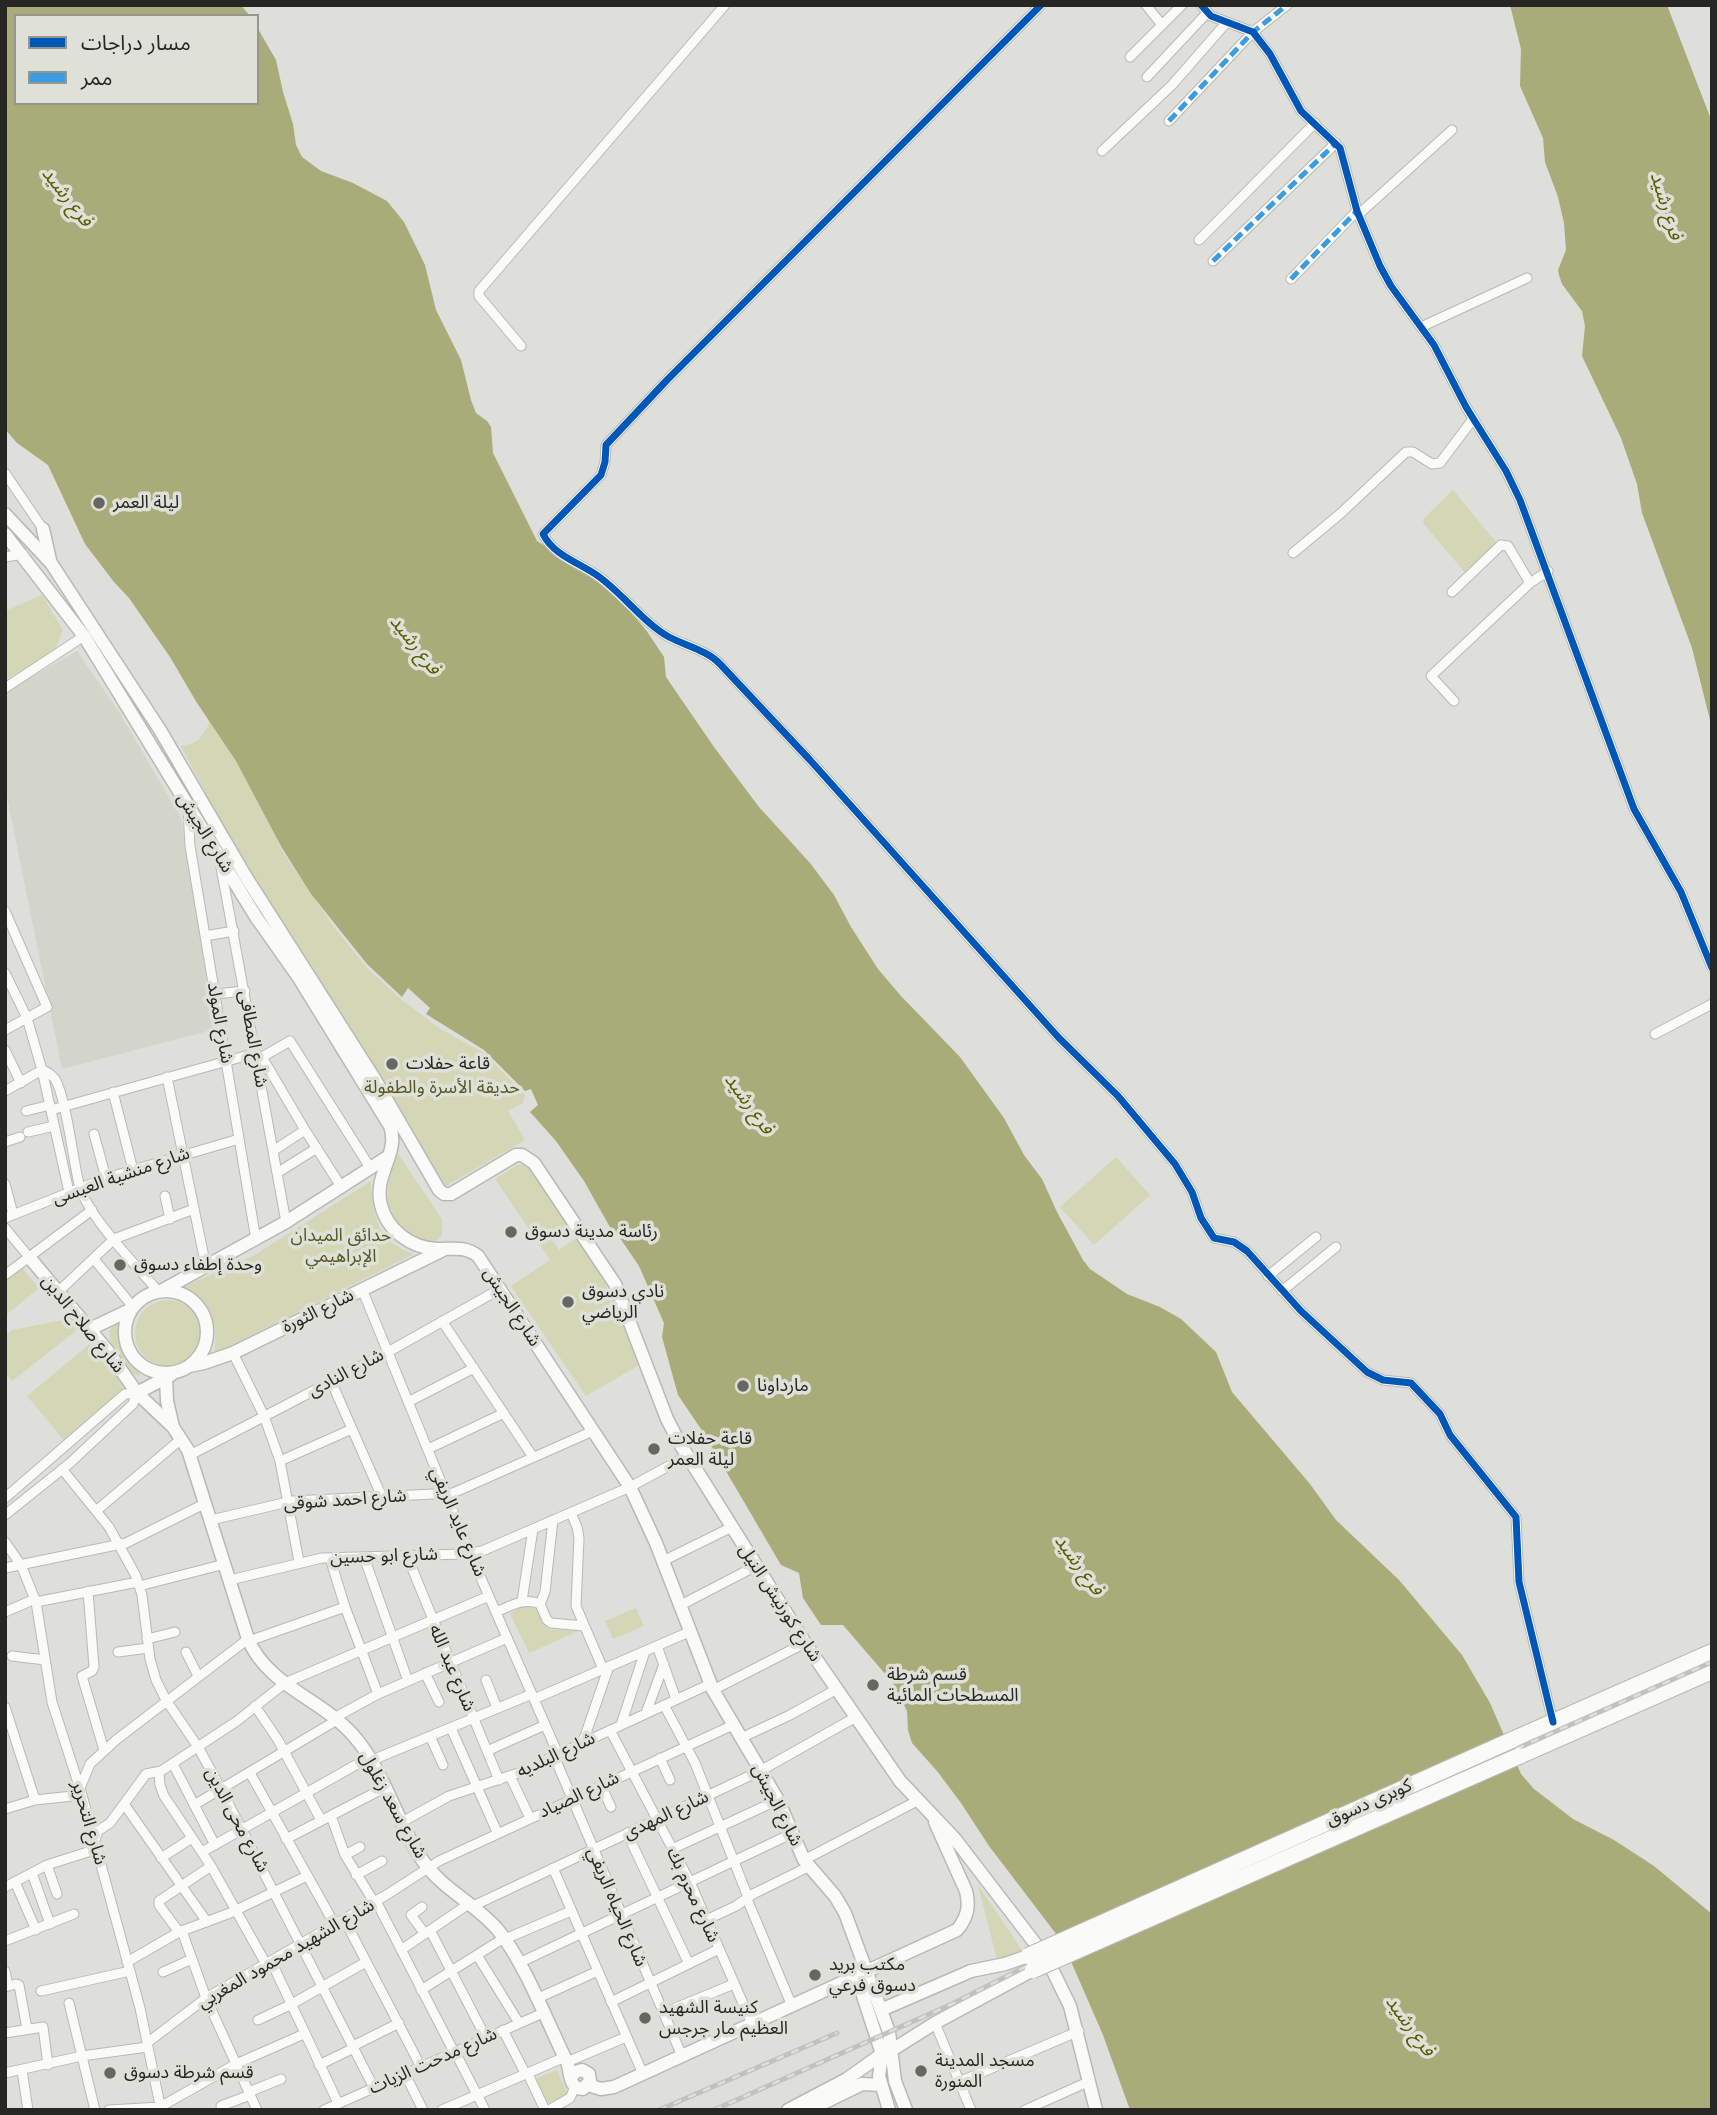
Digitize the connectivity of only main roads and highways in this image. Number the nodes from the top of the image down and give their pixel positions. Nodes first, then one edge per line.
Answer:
1 (5, 514) edge
2 (43, 529) road end
3 (5, 534) edge
4 (51, 564) junction
5 (389, 1156) junction
6 (448, 1195) joint
7 (445, 1249) junction
8 (29, 1257) road end
9 (159, 1291) junction
10 (132, 1308) junction
11 (90, 1329) junction
12 (178, 1372) junction
13 (137, 1393) junction
14 (173, 1427) junction
15 (1712, 1652) edge
16 (1712, 1671) edge
17 (931, 1812) junction
18 (1031, 1963) junction
19 (867, 1973) junction
20 (881, 2010) junction
21 (887, 2052) junction
22 (881, 2085) junction
23 (788, 2110) edge
24 (809, 2110) edge
25 (889, 2110) edge
26 (906, 2110) edge
27 (1096, 2110) edge

1 - 4 main road, شارع الجيش
2 - 4 main road
3 - 5 main road, شارع الجيش
4 - 6 main road, شارع الجيش
5 - 7 main road, شارع الجيش
5 - 9 main road
6 - 17 main road, شارع كورنيش النيل
7 - 12 main road, شارع الثورة
7 - 19 main road, شارع الجيش
8 - 11 main road, شارع صلاح الدين
9 - 10 main road
9 - 12 main road
10 - 11 main road
10 - 12 main road
11 - 13 main road, شارع صلاح الدين
12 - 13 main road, شارع الثورة
12 - 14 main road
13 - 14 main road, شارع سعد زغلول
14 - 19 main road, شارع سعد زغلول
15 - 18 highway, كوبرى دسوق, bridge
16 - 18 highway, كوبرى دسوق, bridge
17 - 19 main road
17 - 27 main road, شارع كورنيش النيل
18 - 20 main road
18 - 21 main road
19 - 20 main road, شارع الجيش
19 - 21 main road, شارع الجيش
20 - 21 main road, شارع الجيش
21 - 22 main road, شارع الجيش
21 - 23 main road
21 - 26 main road, شارع الجيش
22 - 24 main road
22 - 25 main road, شارع الجيش

